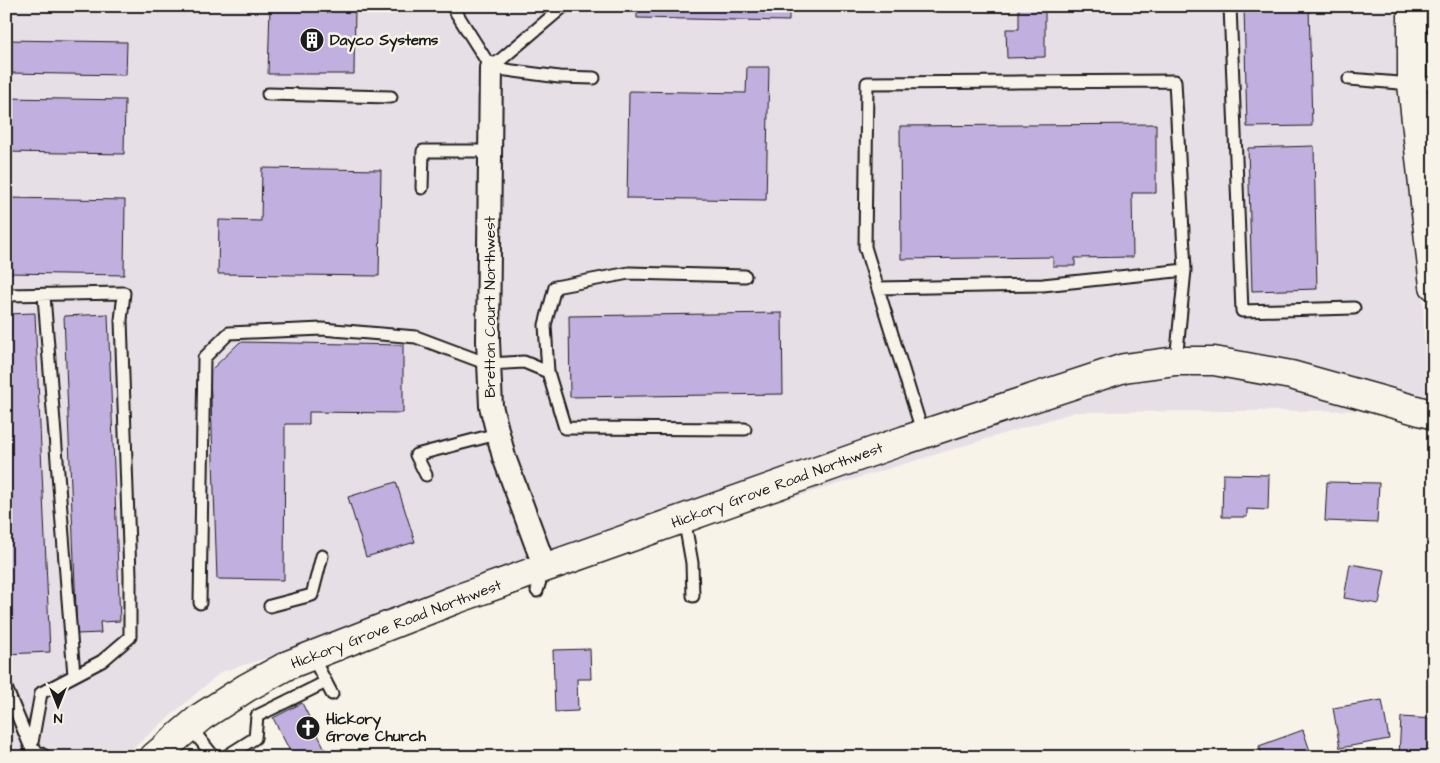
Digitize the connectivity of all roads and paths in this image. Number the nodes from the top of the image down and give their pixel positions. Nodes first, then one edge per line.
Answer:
1 (452, 6) edge
2 (564, 6) edge
3 (1230, 6) edge
4 (1412, 6) edge
5 (491, 68) junction
6 (594, 78) dead end
7 (1348, 79) dead end
8 (1423, 84) edge
9 (268, 94) dead end
10 (391, 97) dead end
11 (490, 151) junction
12 (422, 188) dead end
13 (1185, 270) junction
14 (745, 276) dead end
15 (1434, 286) edge
16 (878, 288) junction
17 (6, 295) edge
18 (44, 296) junction
19 (1354, 308) dead end
20 (1176, 361) junction
21 (488, 364) junction
22 (548, 372) junction
23 (1434, 415) edge
24 (745, 429) dead end
25 (497, 434) junction
26 (923, 434) junction
27 (426, 475) dead end
28 (684, 518) junction
29 (322, 556) dead end
30 (541, 579) junction
31 (693, 596) dead end
32 (200, 603) dead end
33 (270, 606) dead end
34 (312, 656) junction
35 (74, 675) junction
36 (326, 682) junction
37 (6, 688) edge
38 (332, 694) dead end
39 (190, 727) junction
40 (31, 748) junction
41 (46, 757) edge
42 (154, 757) edge
43 (214, 757) edge
44 (225, 757) edge

1 - 5 lane
2 - 5 lane
3 - 19 lane
4 - 8 street
5 - 6 lane
5 - 11 street, Bretton Court Northwest
7 - 8 lane
8 - 15 street
9 - 10 lane
11 - 12 lane
11 - 21 street, Bretton Court Northwest
13 - 16 lane
13 - 16 lane
13 - 20 lane
14 - 22 lane
16 - 26 lane
17 - 18 lane
18 - 35 lane
18 - 35 lane
20 - 23 street, Hickory Grove Road Northwest
20 - 26 street, Hickory Grove Road Northwest
21 - 22 lane
21 - 25 street, Bretton Court Northwest
21 - 32 lane
22 - 24 lane
25 - 27 lane
25 - 30 street, Bretton Court Northwest
26 - 28 street, Hickory Grove Road Northwest
28 - 30 street, Hickory Grove Road Northwest
28 - 31 lane
29 - 33 lane
30 - 34 street, Hickory Grove Road Northwest
34 - 36 lane
34 - 39 street, Hickory Grove Road Northwest
35 - 40 lane
36 - 38 lane
36 - 44 lane
37 - 40 lane
39 - 42 street, Hickory Grove Road Northwest
39 - 43 lane
40 - 41 lane

